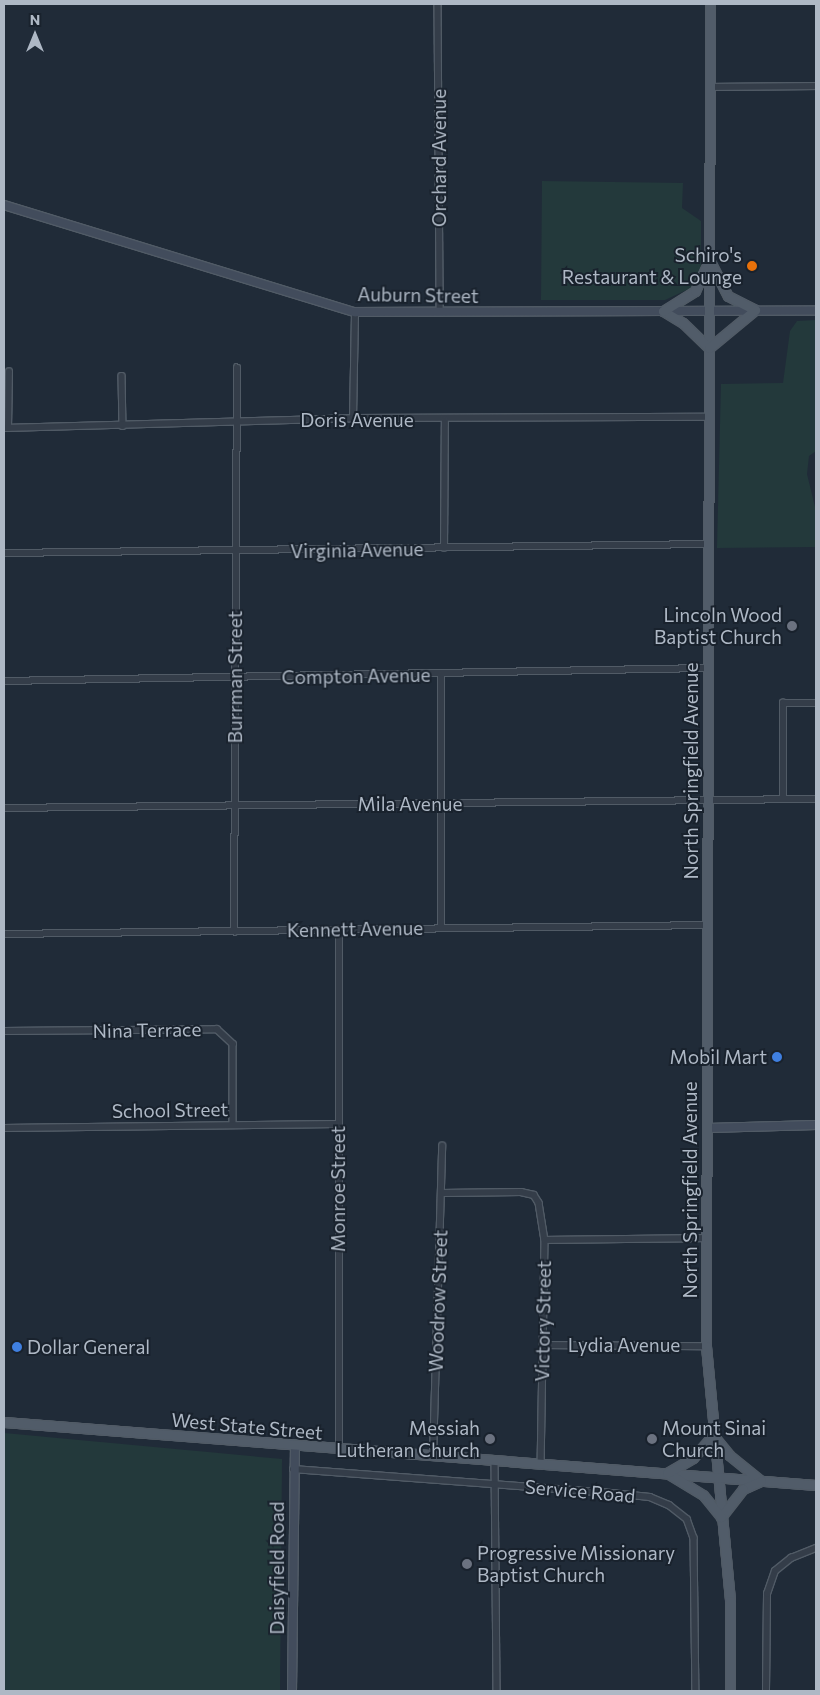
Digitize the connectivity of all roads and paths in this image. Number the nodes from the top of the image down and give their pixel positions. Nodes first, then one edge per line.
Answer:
1 (438, 4) edge
2 (710, 4) edge
3 (816, 86) edge
4 (710, 87) junction
5 (4, 205) edge
6 (709, 260) junction
7 (755, 310) junction
8 (816, 310) edge
9 (664, 311) junction
10 (708, 311) junction
11 (355, 312) junction
12 (440, 312) junction
13 (709, 348) junction
14 (237, 368) dead end
15 (9, 372) dead end
16 (122, 376) dead end
17 (710, 417) junction
18 (353, 418) junction
19 (445, 420) junction
20 (237, 422) junction
21 (123, 426) junction
22 (6, 428) edge
23 (709, 544) junction
24 (444, 548) junction
25 (4, 553) edge
26 (234, 553) junction
27 (707, 668) junction
28 (442, 674) junction
29 (237, 677) junction
30 (4, 681) edge
31 (816, 703) edge
32 (816, 799) edge
33 (709, 800) junction
34 (783, 800) junction
35 (234, 804) junction
36 (444, 804) junction
37 (4, 808) edge
38 (707, 925) junction
39 (441, 927) junction
40 (339, 929) junction
41 (234, 932) junction
42 (4, 934) edge
43 (4, 1031) edge
44 (337, 1124) junction
45 (232, 1125) junction
46 (816, 1126) edge
47 (4, 1128) edge
48 (708, 1128) junction
49 (442, 1146) dead end
50 (442, 1193) junction
51 (707, 1238) junction
52 (545, 1240) junction
53 (542, 1345) junction
54 (706, 1346) junction
55 (4, 1422) edge
56 (713, 1436) junction
57 (295, 1446) junction
58 (339, 1449) junction
59 (433, 1456) junction
60 (495, 1460) junction
61 (541, 1462) junction
62 (293, 1469) junction
63 (667, 1473) junction
64 (717, 1477) junction
65 (761, 1481) junction
66 (498, 1485) junction
67 (816, 1485) edge
68 (721, 1517) junction
69 (816, 1548) edge
70 (292, 1691) edge
71 (497, 1691) edge
72 (696, 1691) edge
73 (730, 1691) edge
74 (766, 1691) edge

1 - 12 street, Orchard Avenue
2 - 4 main road, North Springfield Avenue
3 - 4 street
4 - 6 main road, North Springfield Avenue
5 - 11 main road, Auburn Street
6 - 7 main road
6 - 9 main road
6 - 10 main road, North Springfield Avenue
7 - 8 main road, Auburn Street
7 - 10 main road, Auburn Street
7 - 13 main road
9 - 10 main road, Auburn Street
9 - 12 main road, Auburn Street
9 - 13 main road
10 - 13 main road, North Springfield Avenue
11 - 12 main road, Auburn Street
11 - 18 street
13 - 17 main road, North Springfield Avenue
14 - 20 street, Burrman Street
15 - 22 street
16 - 21 street
17 - 19 street, Doris Avenue
17 - 23 main road, North Springfield Avenue
18 - 19 street, Doris Avenue
18 - 20 street, Doris Avenue
19 - 24 street
20 - 21 street, Doris Avenue
20 - 26 street, Burrman Street
21 - 22 street, Doris Avenue
23 - 24 street, Virginia Avenue
23 - 27 main road, North Springfield Avenue
24 - 26 street, Virginia Avenue
25 - 26 street, Virginia Avenue
26 - 29 street, Burrman Street
27 - 28 street, Compton Avenue
27 - 33 main road, North Springfield Avenue
28 - 29 street, Compton Avenue
28 - 36 street
29 - 30 street, Compton Avenue
29 - 35 street, Burrman Street
31 - 34 street
32 - 34 street, Mila Avenue
33 - 34 street, Mila Avenue
33 - 36 street, Mila Avenue
33 - 38 main road, North Springfield Avenue
35 - 36 street, Mila Avenue
35 - 37 street, Mila Avenue
35 - 41 street, Burrman Street
36 - 39 street
38 - 39 street, Kennett Avenue
38 - 48 main road, North Springfield Avenue
39 - 40 street, Kennett Avenue
40 - 41 street, Kennett Avenue
40 - 44 street, Monroe Street
41 - 42 street, Kennett Avenue
43 - 45 street, Nina Terrace
44 - 45 street, School Street
44 - 58 street, Monroe Street
45 - 47 street, School Street
46 - 48 main road
48 - 51 main road, North Springfield Avenue
49 - 50 street, Woodrow Street
50 - 52 street, Victory Street
50 - 59 street, Woodrow Street
51 - 52 street
51 - 54 main road, North Springfield Avenue
52 - 53 street, Victory Street
53 - 54 street, Lydia Avenue
53 - 61 street, Victory Street
54 - 56 main road, North Springfield Avenue
55 - 57 main road, West State Street
56 - 63 main road
56 - 64 main road, North Springfield Avenue
56 - 65 main road
57 - 58 main road, West State Street
57 - 62 main road, Daisyfield Road
58 - 59 main road, West State Street
59 - 60 main road, West State Street
60 - 61 main road, West State Street
60 - 66 street
61 - 63 main road, West State Street
62 - 66 street, Service Road
62 - 70 main road, Daisyfield Road
63 - 64 main road, West State Street
63 - 68 main road
64 - 65 main road, West State Street
64 - 68 main road, North Springfield Avenue
65 - 67 main road, West State Street
65 - 68 main road
66 - 71 street
66 - 72 street, Service Road
68 - 73 main road, North Springfield Avenue
69 - 74 street

